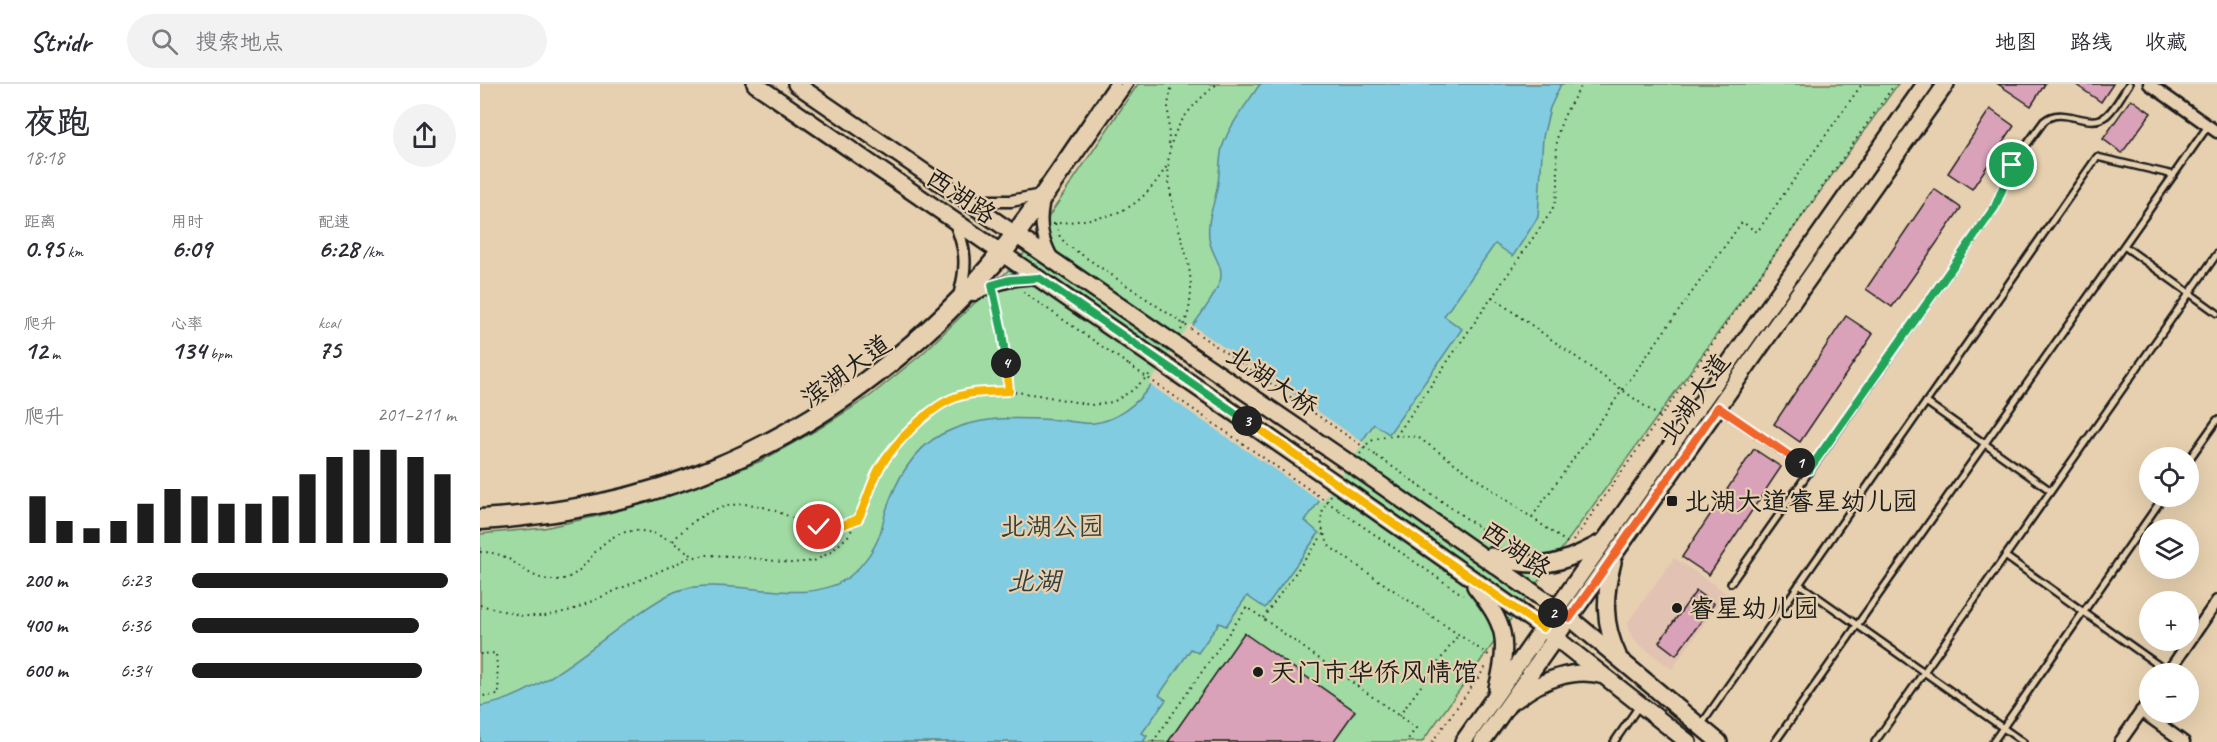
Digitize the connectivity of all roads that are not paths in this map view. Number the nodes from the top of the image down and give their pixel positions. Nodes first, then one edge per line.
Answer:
1 (755, 84) edge
2 (796, 84) edge
3 (1115, 84) edge
4 (1126, 84) edge
5 (1925, 84) edge
6 (1946, 84) edge
7 (2129, 84) edge
8 (2149, 84) edge
9 (2212, 129) edge
10 (2174, 175) junction
11 (1040, 199) junction
12 (968, 201) junction
13 (954, 220) junction
14 (1016, 233) junction
15 (2124, 246) junction
16 (1002, 252) junction
17 (2217, 254) edge
18 (1053, 259) junction
19 (1039, 278) junction
20 (2189, 293) junction
21 (963, 297) junction
22 (2217, 313) edge
23 (1154, 329) joint
24 (1140, 348) joint
25 (1926, 402) junction
26 (1718, 407) junction
27 (2217, 420) edge
28 (1985, 444) junction
29 (2198, 447) edge
30 (1809, 470) junction
31 (1364, 473) joint
32 (2051, 491) junction
33 (1350, 493) joint
34 (2156, 507) edge
35 (480, 515) edge
36 (480, 524) edge
37 (1604, 541) junction
38 (1477, 552) junction
39 (1616, 552) junction
40 (2005, 556) junction
41 (1464, 571) junction
42 (1731, 583) dead end
43 (1799, 584) junction
44 (2217, 601) edge
45 (1557, 608) junction
46 (2084, 612) junction
47 (1570, 618) junction
48 (1857, 625) junction
49 (1543, 628) junction
50 (1556, 638) junction
51 (1620, 658) junction
52 (2154, 663) edge
53 (2175, 663) edge
54 (1924, 672) junction
55 (1607, 677) junction
56 (1494, 697) junction
57 (1640, 704) junction
58 (1508, 706) junction
59 (2139, 714) edge
60 (2158, 723) edge
61 (1700, 726) junction
62 (2003, 728) junction
63 (1463, 742) edge
64 (1482, 742) edge
65 (1614, 742) edge
66 (1688, 742) edge
67 (1719, 742) edge
68 (1775, 742) edge
69 (1875, 742) edge
70 (1993, 742) edge
71 (2023, 742) edge
72 (2120, 742) edge
73 (2184, 742) edge

1 - 13 main road, 西湖路
2 - 12 main road, 西湖路
3 - 11 street, 滨湖大道
4 - 11 street, 滨湖大道
5 - 37 main road, 北湖大道
6 - 26 main road, 北湖大道
7 - 30 lane
8 - 9 street
9 - 10 lane
10 - 15 lane
10 - 25 lane
11 - 12 street
11 - 14 street, 滨湖大道
11 - 18 street
12 - 14 main road, 西湖路
13 - 16 main road, 西湖路
13 - 21 street
14 - 16 street, 滨湖大道
14 - 18 main road, 西湖路
15 - 20 lane
15 - 28 lane
16 - 19 main road, 西湖路
16 - 21 street, 滨湖大道
17 - 20 lane
18 - 23 main road, 西湖路
19 - 21 street
19 - 24 main road, 西湖路
20 - 22 lane
20 - 32 lane
21 - 35 street, 滨湖大道
21 - 36 street, 滨湖大道
23 - 31 main road, 北湖大桥, bridge
24 - 33 main road, 北湖大桥, bridge
25 - 28 lane
25 - 43 lane
26 - 30 lane
26 - 39 main road, 北湖大道
27 - 29 lane
28 - 32 lane
28 - 48 lane
30 - 42 lane
31 - 38 main road, 西湖路
32 - 40 lane
33 - 41 main road, 西湖路
34 - 46 lane
37 - 38 main road
37 - 45 main road, 北湖大道
38 - 45 main road, 西湖路
39 - 47 main road, 北湖大道
39 - 51 main road
40 - 46 lane
40 - 54 lane
41 - 49 main road, 西湖路
41 - 56 main road
43 - 48 lane
43 - 61 lane
44 - 53 street
45 - 47 main road, 西湖路
45 - 49 main road, 北湖大道
46 - 52 lane
46 - 62 lane
47 - 50 main road, 北湖大道
47 - 51 main road, 西湖路
48 - 54 lane
48 - 68 lane
49 - 50 main road, 西湖路
49 - 56 main road, 北湖大道
50 - 55 main road, 西湖路
50 - 58 main road, 北湖大道
51 - 61 main road, 西湖路
54 - 62 lane
54 - 69 lane
55 - 57 main road, 西湖路
55 - 58 main road
56 - 63 main road, 北湖大道
57 - 65 lane
57 - 66 main road, 西湖路
58 - 64 main road, 北湖大道
59 - 72 street
60 - 73 street
61 - 67 main road, 西湖路
62 - 70 lane
62 - 71 lane

